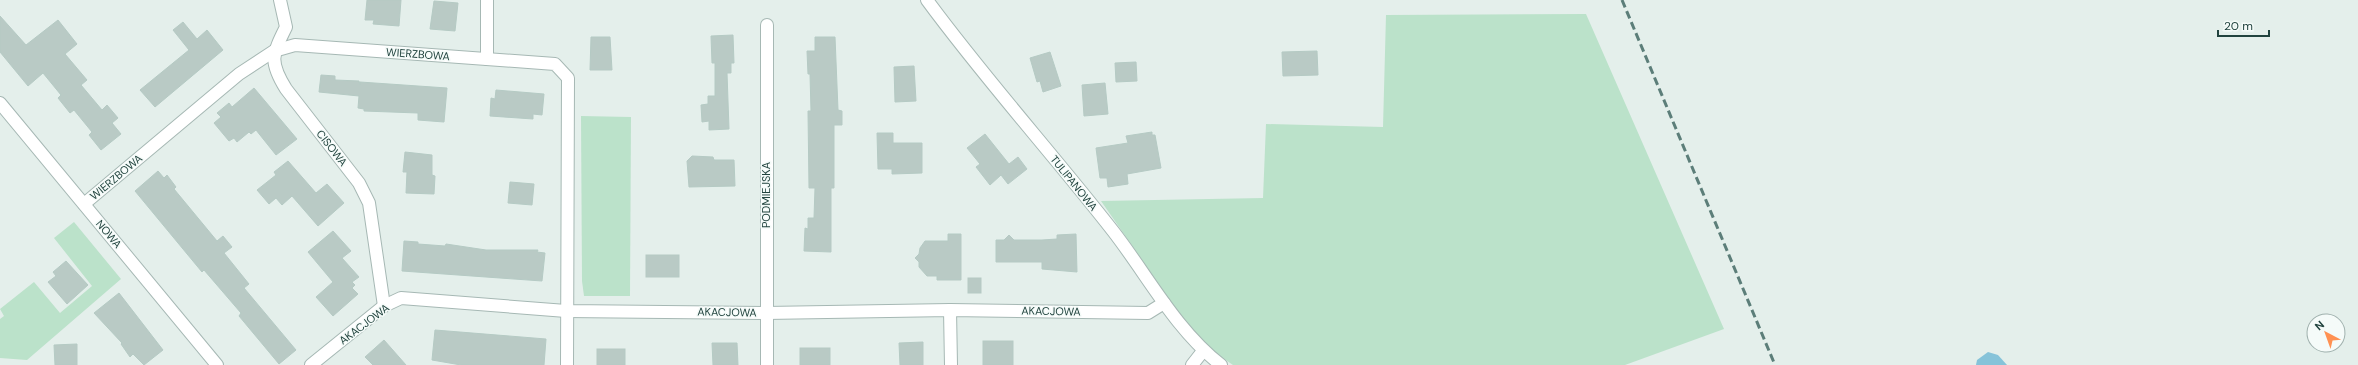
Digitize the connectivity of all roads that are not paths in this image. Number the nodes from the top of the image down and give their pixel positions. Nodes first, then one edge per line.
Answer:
1 (280, 0) edge
2 (487, 0) edge
3 (927, 0) edge
4 (767, 25) dead end
5 (274, 51) junction
6 (487, 59) junction
7 (0, 104) edge
8 (84, 204) junction
9 (1164, 303) junction
10 (384, 306) junction
11 (950, 310) junction
12 (566, 311) junction
13 (766, 313) junction
14 (1203, 351) junction
15 (217, 365) edge
16 (311, 365) edge
17 (567, 365) edge
18 (767, 365) edge
19 (951, 365) edge
20 (1192, 365) edge
21 (1221, 365) edge

1 - 5 street
2 - 6 street
3 - 9 street, TULIPANOWA
4 - 13 street, PODMIEJSKA
5 - 6 street, WIERZBOWA
5 - 8 street, WIERZBOWA
5 - 10 street, CISOWA
6 - 12 street, WIERZBOWA
7 - 8 street, NOWA
8 - 15 street, NOWA
9 - 11 street, AKACJOWA
9 - 14 street, TULIPANOWA
10 - 12 street, AKACJOWA
10 - 16 street, AKACJOWA
11 - 13 street, AKACJOWA
11 - 19 street
12 - 13 street, AKACJOWA
12 - 17 street, WIERZBOWA
13 - 18 street, PODMIEJSKA
14 - 20 street
14 - 21 street, TULIPANOWA

